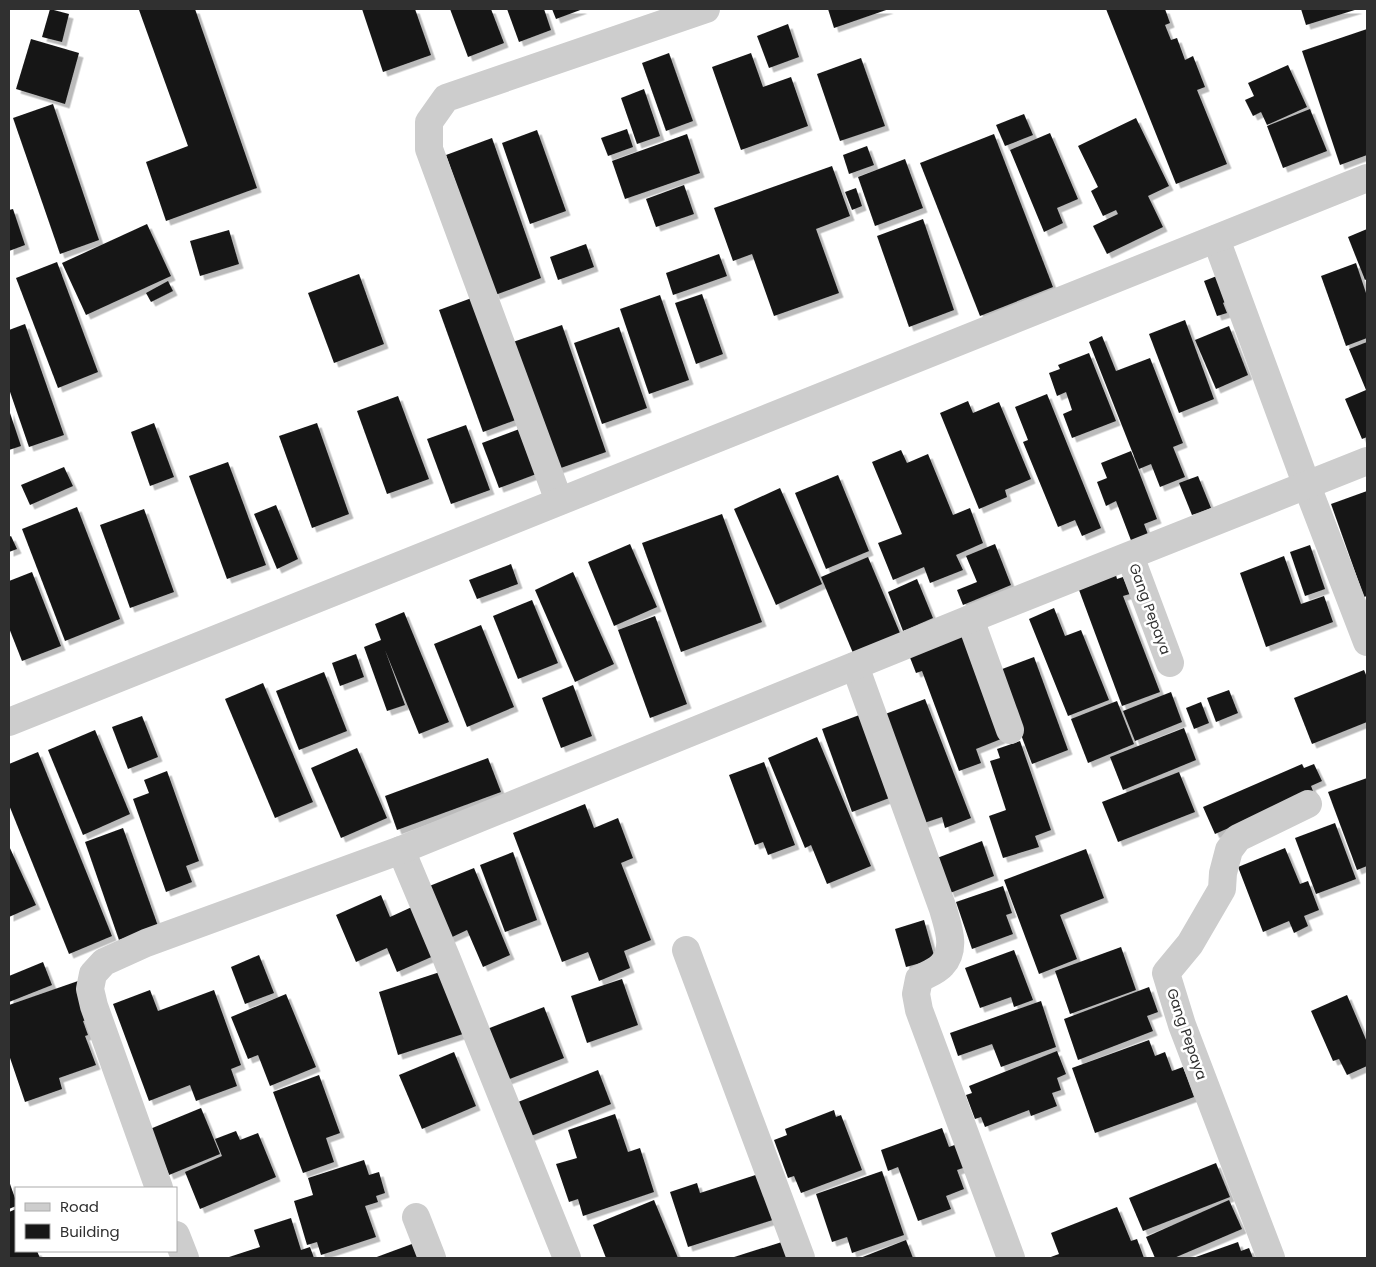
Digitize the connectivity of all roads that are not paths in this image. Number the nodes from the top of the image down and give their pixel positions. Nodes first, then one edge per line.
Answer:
1 (706, 9) edge
2 (1367, 178) edge
3 (1216, 239) junction
4 (1367, 461) edge
5 (1307, 486) junction
6 (559, 501) junction
7 (1130, 556) junction
8 (970, 619) junction
9 (1367, 642) edge
10 (1170, 663) dead end
11 (855, 666) junction
12 (9, 722) edge
13 (1010, 730) dead end
14 (1308, 804) dead end
15 (401, 850) junction
16 (686, 950) dead end
17 (160, 1187) edge
18 (416, 1217) dead end
19 (178, 1240) edge
20 (185, 1258) edge
21 (432, 1258) edge
22 (567, 1258) edge
23 (801, 1258) edge
24 (1011, 1258) edge
25 (1271, 1258) edge

1 - 6 street
2 - 3 street
3 - 5 street
3 - 6 street
4 - 5 street
5 - 7 street
5 - 9 street
6 - 12 street
7 - 8 street
7 - 10 street, Gang Pepaya
8 - 11 street
8 - 13 street
11 - 15 street
11 - 24 street
14 - 25 street, Gang Pepaya
15 - 17 street
15 - 22 street
16 - 23 street
18 - 21 street
19 - 20 street

